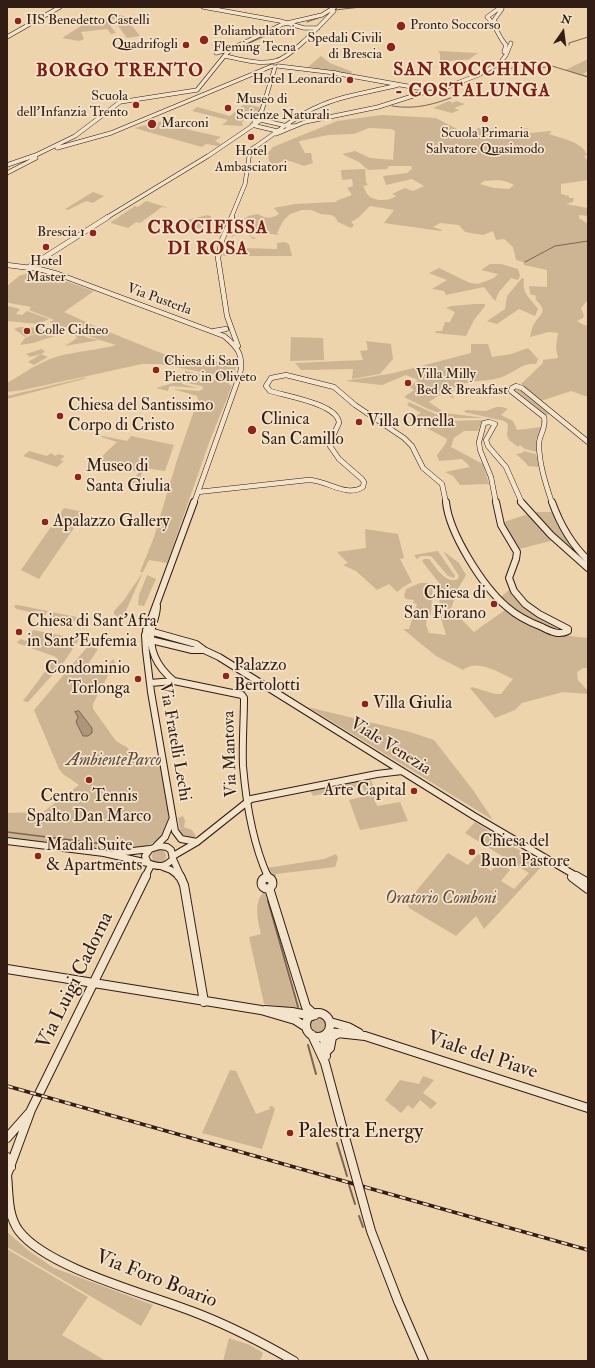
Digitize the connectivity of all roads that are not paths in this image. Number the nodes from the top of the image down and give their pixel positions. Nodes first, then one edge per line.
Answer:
1 (60, 7) edge
2 (203, 7) edge
3 (211, 7) edge
4 (501, 7) edge
5 (504, 7) edge
6 (335, 9) edge
7 (322, 15) junction
8 (490, 16) junction
9 (496, 17) junction
10 (328, 18) junction
11 (272, 20) junction
12 (300, 20) junction
13 (287, 23) junction
14 (299, 26) junction
15 (319, 27) junction
16 (276, 28) junction
17 (496, 29) junction
18 (500, 34) junction
19 (7, 37) edge
20 (508, 40) junction
21 (504, 42) junction
22 (511, 43) junction
23 (238, 46) junction
24 (233, 48) junction
25 (216, 53) dead end
26 (227, 56) junction
27 (280, 60) junction
28 (265, 62) junction
29 (275, 66) junction
30 (361, 78) junction
31 (377, 82) junction
32 (448, 85) junction
33 (397, 86) junction
34 (382, 88) junction
35 (425, 90) junction
36 (260, 119) junction
37 (253, 124) junction
38 (284, 126) junction
39 (295, 126) junction
40 (276, 133) junction
41 (70, 139) junction
42 (54, 147) junction
43 (62, 147) junction
44 (7, 164) edge
45 (7, 173) edge
46 (7, 265) edge
47 (25, 268) junction
48 (228, 321) junction
49 (226, 329) junction
50 (209, 331) junction
51 (224, 336) junction
52 (238, 348) junction
53 (588, 442) edge
54 (198, 492) junction
55 (588, 560) edge
56 (588, 568) edge
57 (150, 629) junction
58 (148, 639) junction
59 (204, 650) junction
60 (174, 681) junction
61 (150, 683) junction
62 (384, 760) junction
63 (402, 771) junction
64 (378, 774) junction
65 (247, 801) junction
66 (173, 819) junction
67 (7, 841) edge
68 (197, 842) junction
69 (153, 847) junction
70 (104, 853) junction
71 (173, 857) junction
72 (149, 864) junction
73 (163, 867) junction
74 (561, 868) junction
75 (182, 879) junction
76 (588, 883) edge
77 (588, 889) edge
78 (7, 969) edge
79 (94, 983) junction
80 (204, 1002) junction
81 (261, 1010) junction
82 (313, 1015) junction
83 (330, 1022) junction
84 (306, 1027) junction
85 (344, 1032) junction
86 (327, 1034) junction
87 (312, 1035) junction
88 (365, 1036) junction
89 (326, 1052) junction
90 (325, 1063) junction
91 (33, 1107) junction
92 (588, 1108) edge
93 (7, 1138) edge
94 (7, 1157) edge
95 (11, 1166) junction
96 (7, 1175) edge
97 (10, 1219) edge
98 (294, 1361) edge
99 (424, 1361) edge

1 - 19 street
2 - 11 street
3 - 12 street
4 - 8 street
5 - 9 street
6 - 7 street
6 - 10 street
7 - 10 street
7 - 12 street
8 - 9 street
8 - 17 street
9 - 17 street
10 - 15 street
11 - 13 street
11 - 16 street
12 - 13 street
12 - 14 street
13 - 14 street
13 - 16 street
14 - 15 street
15 - 27 street
16 - 23 street
17 - 18 street
18 - 20 street
18 - 21 street
20 - 21 street
20 - 22 street
21 - 22 street
21 - 32 street
22 - 32 street
23 - 24 street
23 - 26 street
24 - 25 street
24 - 26 street
26 - 28 street
26 - 41 street
27 - 28 street
27 - 29 street
28 - 29 street
29 - 30 street
29 - 36 street
29 - 43 street
30 - 31 street
30 - 31 street
31 - 33 street
31 - 34 street
32 - 35 street
33 - 34 street
33 - 35 street
34 - 38 street
35 - 39 street
36 - 37 street
36 - 38 street
37 - 40 street
37 - 47 street
38 - 39 street
38 - 40 street
39 - 40 street
40 - 48 street
41 - 42 street
41 - 43 street
42 - 43 street
42 - 44 street
42 - 45 street
46 - 47 street, Via Pusterla
47 - 50 street, Via Pusterla
48 - 49 street
48 - 52 street
49 - 50 street
49 - 51 street
50 - 51 street, Via Pusterla
51 - 52 street, Via Pusterla
52 - 54 street
53 - 55 street
54 - 56 street
54 - 57 street
57 - 58 street
57 - 59 street, Viale Venezia
58 - 59 street, Viale Venezia
58 - 60 street
58 - 61 street, Via Fratelli Lechi
59 - 62 street, Viale Venezia
60 - 61 street, Via Mantova
60 - 65 street, Via Mantova
61 - 66 street, Via Fratelli Lechi
62 - 63 street, Viale Venezia
62 - 64 street
63 - 64 street
63 - 74 street, Viale Venezia
64 - 65 street
65 - 68 street
65 - 82 street, Via Mantova
66 - 68 street
66 - 69 street, Via Fratelli Lechi
67 - 70 street
68 - 71 street
69 - 70 street
69 - 71 street
69 - 72 street
70 - 72 street
71 - 73 street
71 - 75 street
72 - 73 street
72 - 79 street, Via Luigi Cadorna
73 - 75 street
74 - 76 street, Viale Venezia
74 - 77 street, Viale Venezia
75 - 80 street
78 - 79 street
79 - 80 street
79 - 91 street, Via Luigi Cadorna
80 - 81 street
81 - 82 street
81 - 84 street
82 - 83 street, Via Mantova
82 - 84 street
83 - 86 street
83 - 88 street, Viale del Piave
84 - 87 street
85 - 86 street, Viale del Piave
85 - 88 street, Viale del Piave
85 - 89 street
86 - 87 street
86 - 89 street
87 - 90 street
88 - 92 street, Viale del Piave
89 - 90 street
90 - 99 street, bridge
91 - 93 street, Via Luigi Cadorna
91 - 95 street, Via Luigi Cadorna
94 - 95 street
95 - 96 street, Via Luigi Cadorna
96 - 97 street, Via Foro Boario
97 - 98 street, Via Foro Boario

